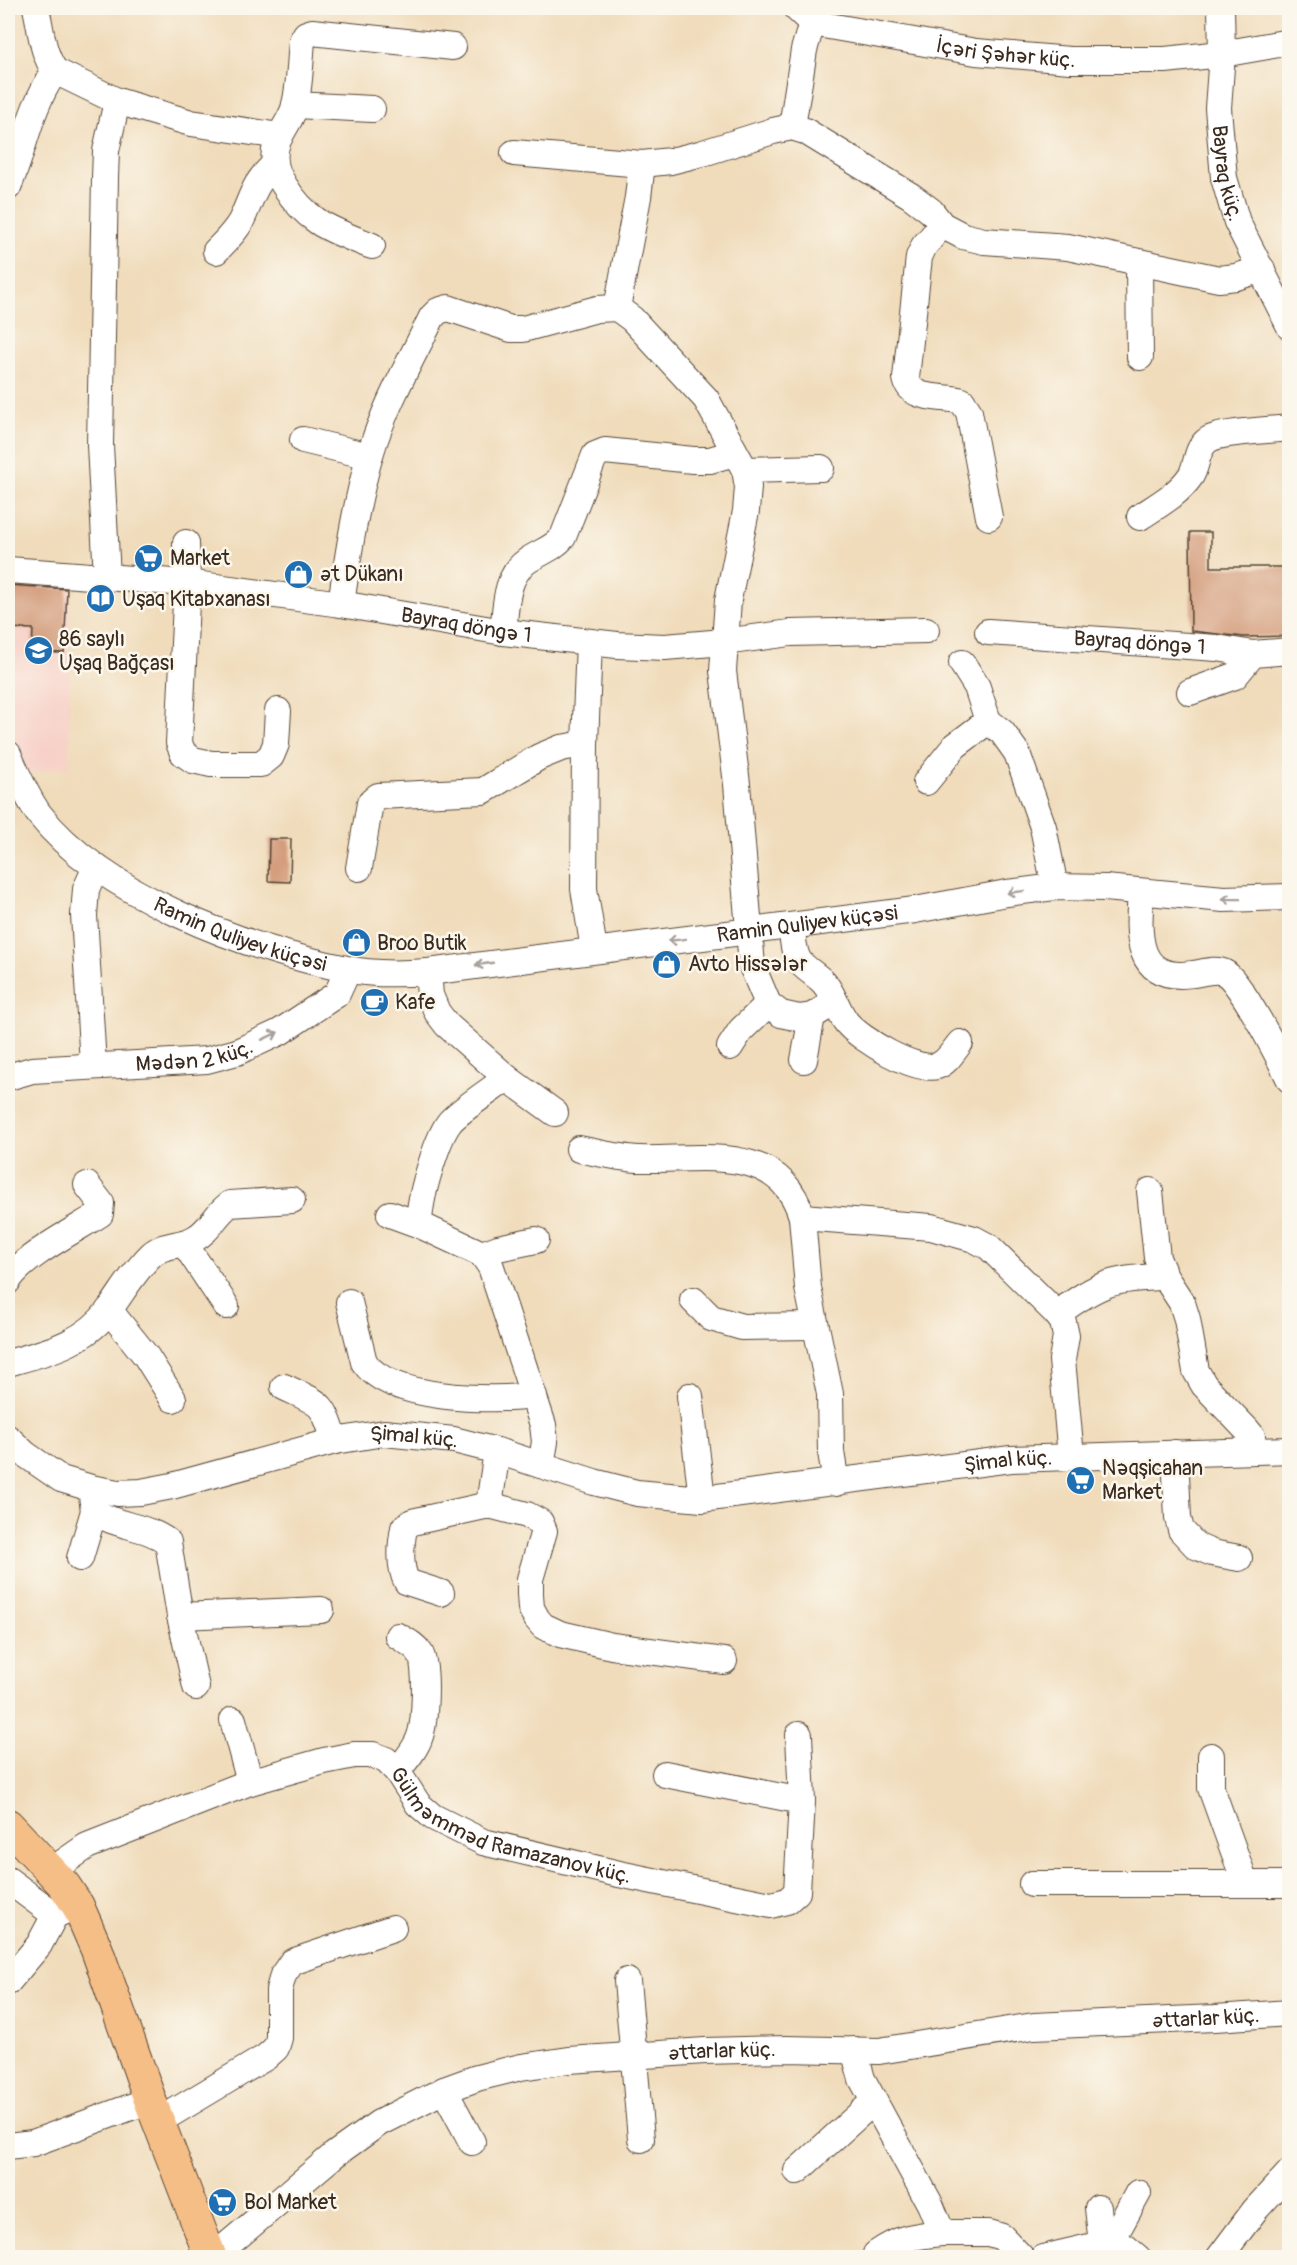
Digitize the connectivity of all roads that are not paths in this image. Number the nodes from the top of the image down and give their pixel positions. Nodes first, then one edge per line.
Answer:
1 (36, 8) edge
2 (1221, 8) edge
3 (804, 15) edge
4 (1290, 42) edge
5 (453, 47) dead end
6 (1222, 54) junction
7 (55, 70) junction
8 (117, 100) junction
9 (295, 105) junction
10 (372, 109) dead end
11 (792, 127) junction
12 (280, 136) junction
13 (514, 153) dead end
14 (642, 164) junction
15 (274, 165) junction
16 (8, 187) edge
17 (942, 225) junction
18 (372, 246) dead end
19 (216, 250) dead end
20 (1138, 264) junction
21 (1262, 269) junction
22 (617, 308) junction
23 (1290, 327) edge
24 (1140, 357) dead end
25 (1290, 428) edge
26 (303, 440) dead end
27 (369, 456) junction
28 (740, 461) junction
29 (821, 468) dead end
30 (989, 517) dead end
31 (1140, 517) dead end
32 (186, 543) dead end
33 (8, 570) edge
34 (107, 577) junction
35 (187, 583) junction
36 (341, 604) junction
37 (926, 630) dead end
38 (503, 632) junction
39 (988, 632) dead end
40 (590, 642) junction
41 (724, 642) junction
42 (1290, 651) edge
43 (1253, 654) junction
44 (962, 663) dead end
45 (1190, 692) dead end
46 (278, 711) dead end
47 (988, 721) junction
48 (585, 744) junction
49 (8, 754) edge
50 (926, 782) dead end
51 (96, 867) junction
52 (359, 868) dead end
53 (1055, 887) junction
54 (1141, 892) junction
55 (1290, 897) edge
56 (791, 926) junction
57 (747, 931) junction
58 (594, 949) junction
59 (348, 970) junction
60 (428, 972) junction
61 (835, 1002) junction
62 (768, 1004) junction
63 (812, 1016) junction
64 (960, 1043) dead end
65 (730, 1047) dead end
66 (804, 1060) dead end
67 (93, 1065) junction
68 (8, 1077) edge
69 (507, 1078) junction
70 (1290, 1080) edge
71 (555, 1113) dead end
72 (579, 1149) dead end
73 (87, 1185) dead end
74 (1150, 1191) dead end
75 (292, 1200) dead end
76 (390, 1214) dead end
77 (802, 1217) junction
78 (420, 1225) junction
79 (536, 1240) dead end
80 (184, 1243) junction
81 (482, 1254) junction
82 (1165, 1277) junction
83 (8, 1281) edge
84 (693, 1300) dead end
85 (350, 1302) dead end
86 (226, 1306) dead end
87 (109, 1310) junction
88 (1058, 1314) junction
89 (815, 1326) junction
90 (8, 1363) edge
91 (284, 1387) dead end
92 (534, 1396) junction
93 (690, 1396) dead end
94 (173, 1399) dead end
95 (8, 1438) edge
96 (335, 1441) junction
97 (1290, 1450) edge
98 (496, 1451) junction
99 (1254, 1451) junction
100 (1175, 1453) junction
101 (1071, 1456) junction
102 (541, 1465) junction
103 (836, 1483) junction
104 (702, 1499) junction
105 (93, 1500) junction
106 (489, 1505) junction
107 (80, 1558) dead end
108 (1239, 1558) dead end
109 (441, 1593) dead end
110 (321, 1610) dead end
111 (180, 1616) junction
112 (398, 1636) dead end
113 (724, 1661) dead end
114 (196, 1687) dead end
115 (233, 1720) dead end
116 (799, 1735) dead end
117 (1210, 1756) dead end
118 (397, 1771) junction
119 (664, 1774) dead end
120 (250, 1782) junction
121 (802, 1801) junction
122 (8, 1825) edge
123 (51, 1871) junction
124 (8, 1880) edge
125 (1032, 1884) dead end
126 (1243, 1884) junction
127 (1290, 1884) edge
128 (66, 1911) junction
129 (393, 1928) dead end
130 (627, 1981) dead end
131 (8, 1982) edge
132 (1290, 2013) edge
133 (854, 2050) junction
134 (635, 2055) junction
135 (444, 2090) junction
136 (874, 2101) junction
137 (155, 2110) junction
138 (641, 2139) dead end
139 (472, 2142) dead end
140 (8, 2146) edge
141 (797, 2170) dead end
142 (1290, 2172) edge
143 (1138, 2193) dead end
144 (1098, 2208) dead end
145 (942, 2233) junction
146 (1107, 2243) junction
147 (876, 2254) dead end
148 (211, 2258) edge
149 (1022, 2258) edge
150 (1043, 2258) edge
151 (1138, 2258) edge
152 (1219, 2258) edge

1 - 7 street
2 - 6 street, Bayraq küç.
3 - 6 street, İçəri Şəhər küç.
3 - 11 street
4 - 6 street, İçəri Şəhər küç.
5 - 9 street
6 - 21 street, Bayraq küç.
7 - 8 street
7 - 16 street
8 - 12 street
8 - 34 street
9 - 10 street
9 - 12 street
11 - 14 street
11 - 17 street
12 - 15 street
13 - 14 street
14 - 22 street
15 - 18 street
15 - 19 street
17 - 20 street
17 - 30 street
20 - 21 street
20 - 24 street
21 - 23 street, Bayraq küç.
22 - 27 street
22 - 28 street
25 - 31 street
26 - 27 street
27 - 36 street
28 - 29 street
28 - 38 street
28 - 41 street
32 - 35 street
33 - 34 street, Bayraq döngə 1
34 - 35 street, Bayraq döngə 1
35 - 36 street, Bayraq döngə 1
35 - 46 street
36 - 38 street, Bayraq döngə 1
37 - 41 street, Bayraq döngə 1
38 - 40 street, Bayraq döngə 1
39 - 43 street, Bayraq döngə 1
40 - 41 street, Bayraq döngə 1
40 - 48 street
41 - 57 street
42 - 43 street, Bayraq döngə 1
43 - 45 street
44 - 47 street
47 - 50 street
47 - 53 street
48 - 52 street
48 - 58 street
49 - 51 street, Ramin Quliyev küçəsi
51 - 59 street, Ramin Quliyev küçəsi
51 - 67 street
53 - 54 street, Ramin Quliyev küçəsi
53 -> 56 street, Ramin Quliyev küçəsi
55 -> 54 street, Ramin Quliyev küçəsi
54 - 70 street
56 - 57 street, Ramin Quliyev küçəsi
56 - 61 street
57 -> 58 street, Ramin Quliyev küçəsi
57 - 62 street
58 -> 60 street, Ramin Quliyev küçəsi
59 - 60 street, Ramin Quliyev küçəsi
67 -> 59 street, Mədən 2 küç.
60 - 69 street
61 - 63 street
61 - 64 street
62 - 63 street
62 - 65 street
63 - 66 street
67 - 68 street, Mədən 2 küç.
69 - 71 street
69 - 78 street
72 - 77 street
73 - 83 street
74 - 82 street
75 - 80 street
76 - 78 street
77 - 88 street
77 - 89 street
78 - 81 street
79 - 81 street
80 - 86 street
80 - 87 street
81 - 92 street
82 - 88 street
82 - 99 street
84 - 89 street
85 - 92 street
87 - 90 street
87 - 94 street
88 - 101 street
89 - 103 street
91 - 96 street
92 - 102 street
93 - 104 street
95 - 105 street, Şimal küç.
96 - 98 street, Şimal küç.
96 - 105 street, Şimal küç.
97 - 99 street, Şimal küç.
98 - 102 street, Şimal küç.
98 - 106 street
99 - 100 street, Şimal küç.
100 - 101 street, Şimal küç.
100 - 108 street
101 - 103 street, Şimal küç.
102 - 104 street, Şimal küç.
103 - 104 street, Şimal küç.
105 - 107 street
105 - 111 street
106 - 109 street
106 - 113 street
110 - 111 street
111 - 114 street
112 - 118 street
115 - 120 street
116 - 121 street, Gülməmməd Ramazanov küç.
117 - 126 street
118 - 120 street, Gülməmməd Ramazanov küç.
118 - 121 street, Gülməmməd Ramazanov küç.
119 - 121 street
120 - 123 street, Gülməmməd Ramazanov küç.
122 - 123 main road
123 - 128 main road
124 - 128 street
125 - 126 street
126 - 127 street
128 - 131 street
128 - 137 main road
129 - 137 street
130 - 134 street
132 - 133 street, Əttarlar küç.
133 - 134 street, Əttarlar küç.
133 - 136 street
134 - 135 street, Əttarlar küç.
134 - 138 street
135 - 139 street
135 - 148 street, Əttarlar küç.
136 - 141 street
136 - 145 street
137 - 140 street
137 - 148 main road
142 - 152 street
143 - 146 street
144 - 146 street
145 - 147 street
145 - 149 street
146 - 150 street
146 - 151 street

